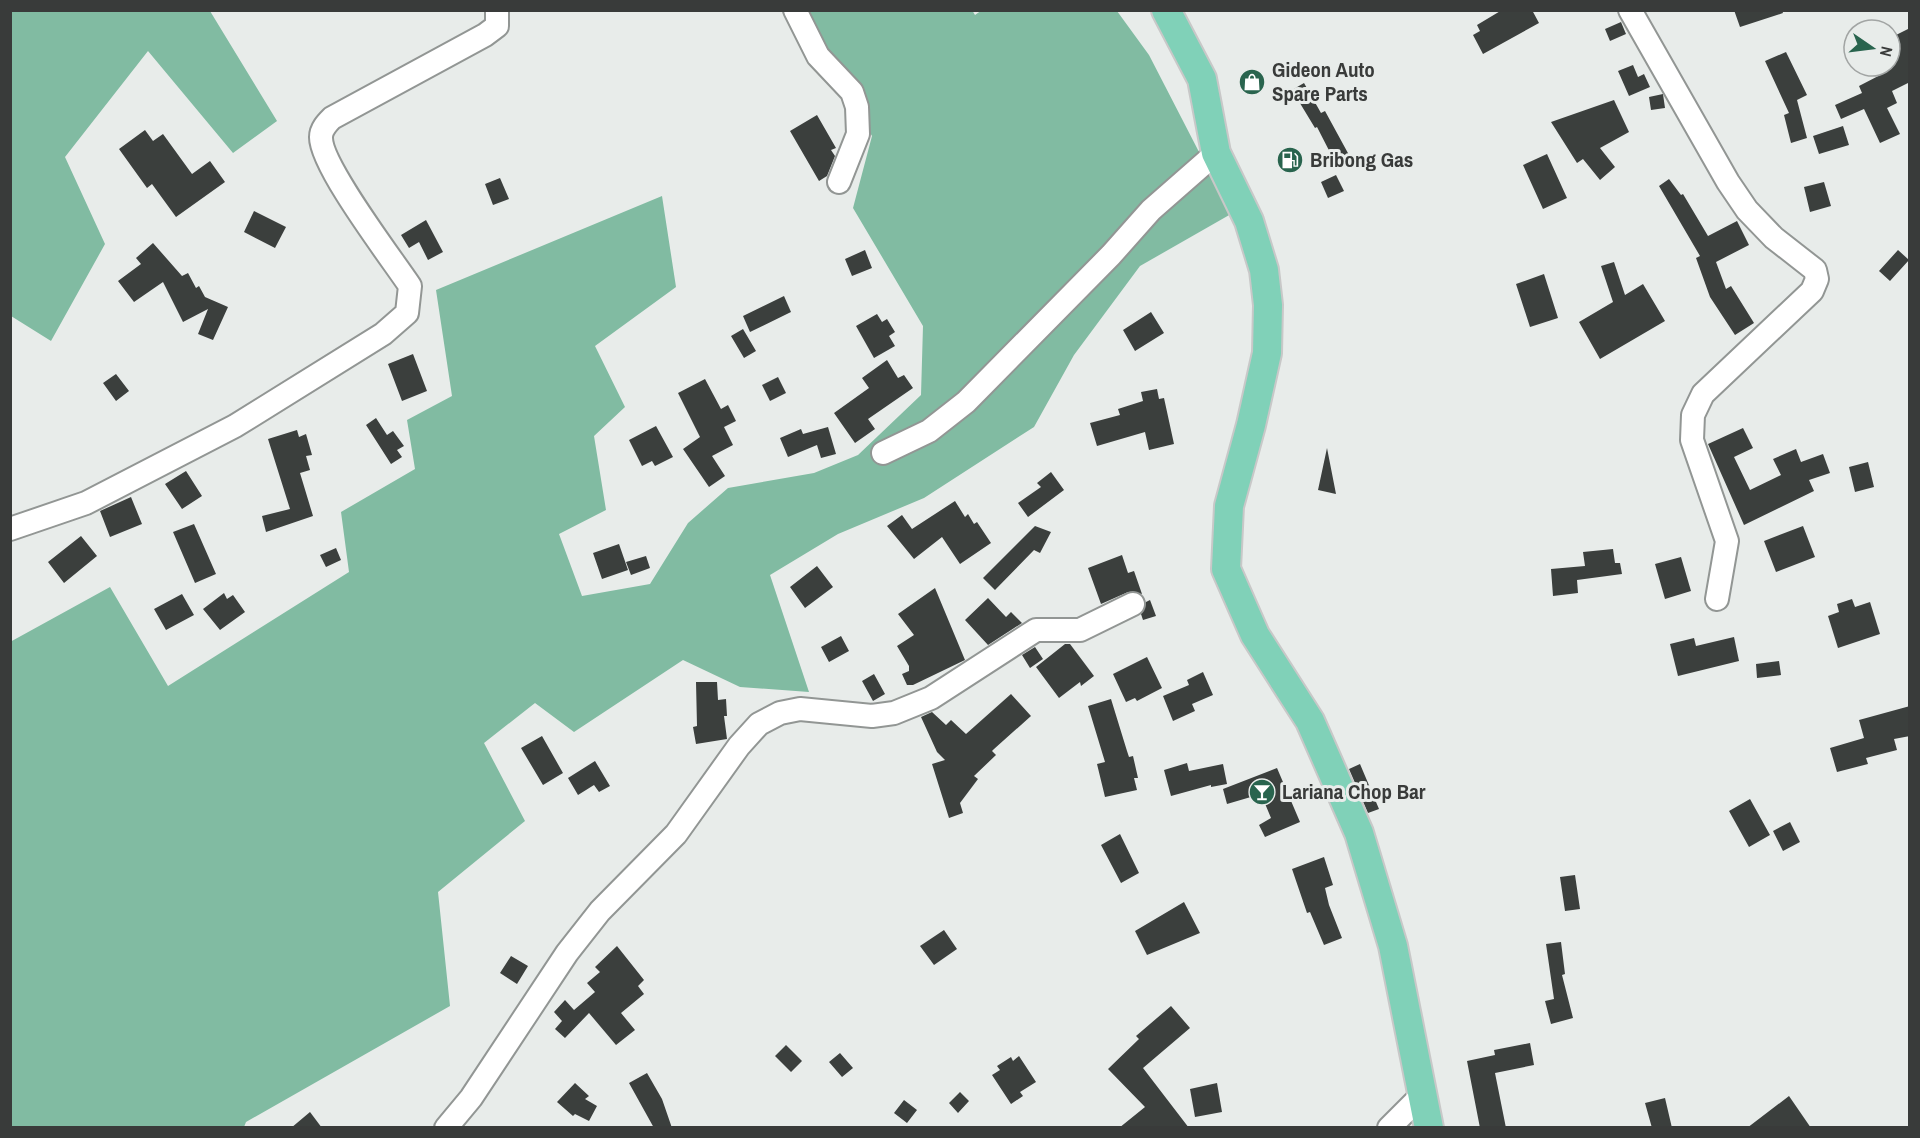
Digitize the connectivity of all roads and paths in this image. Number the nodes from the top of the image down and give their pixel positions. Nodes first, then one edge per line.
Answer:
1 (497, 10) edge
2 (795, 10) edge
3 (1166, 10) edge
4 (1630, 10) edge
5 (1216, 153) junction
6 (839, 182) dead end
7 (883, 453) dead end
8 (10, 529) edge
9 (1717, 599) dead end
10 (1133, 604) dead end
11 (1424, 1093) junction
12 (446, 1128) edge
13 (1389, 1128) edge
14 (1429, 1128) edge

1 - 8 street
2 - 6 street
3 - 5 main road
4 - 9 street
5 - 7 street
5 - 11 main road
10 - 12 street
11 - 13 street
11 - 14 main road

